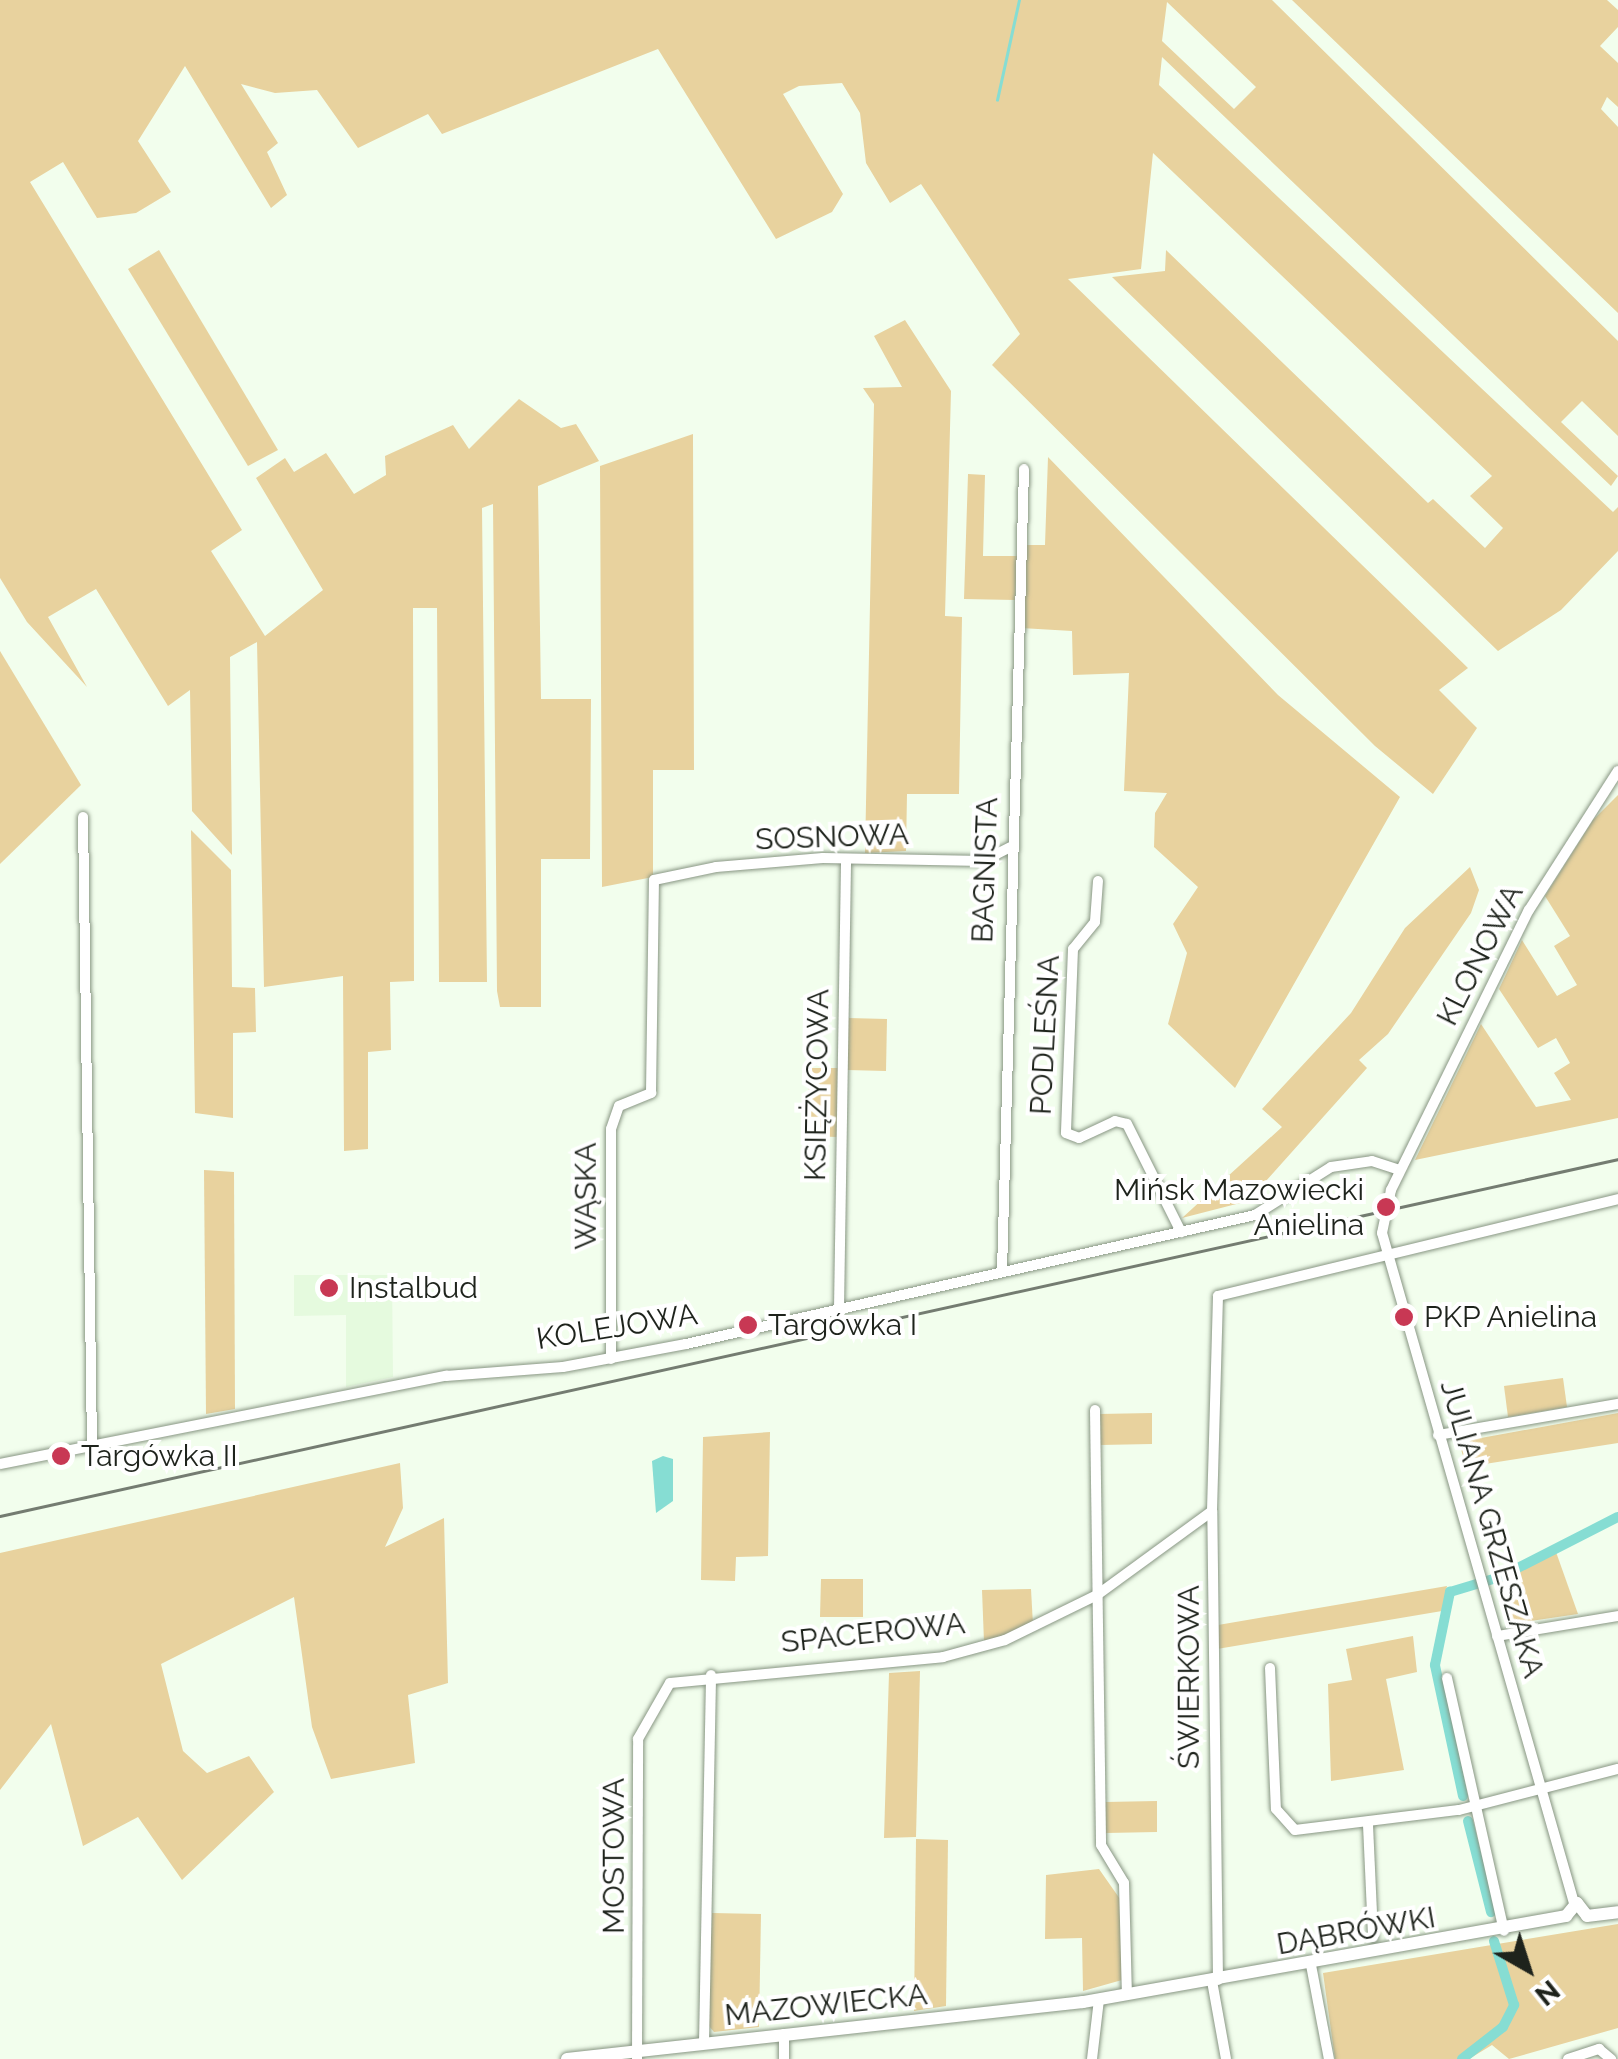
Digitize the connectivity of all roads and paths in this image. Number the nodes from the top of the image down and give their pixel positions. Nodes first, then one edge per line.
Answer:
1 (1024, 469) dead end
2 (1618, 771) edge
3 (83, 817) dead end
4 (1010, 847) junction
5 (846, 862) junction
6 (654, 880) joint
7 (1098, 881) dead end
8 (1400, 1170) junction
9 (1618, 1199) edge
10 (1181, 1232) junction
11 (1386, 1257) junction
12 (1002, 1272) junction
13 (838, 1309) junction
14 (611, 1359) junction
15 (1618, 1404) edge
16 (1095, 1410) dead end
17 (1438, 1435) junction
18 (92, 1443) junction
19 (0, 1464) edge
20 (1212, 1510) junction
21 (1097, 1594) junction
22 (1618, 1616) edge
23 (1497, 1636) junction
24 (1270, 1668) dead end
25 (711, 1675) junction
26 (680, 1678) joint
27 (1447, 1678) dead end
28 (1618, 1769) edge
29 (1540, 1786) junction
30 (1475, 1806) junction
31 (1368, 1825) junction
32 (1574, 1903) junction
33 (1618, 1912) edge
34 (1566, 1916) junction
35 (1587, 1916) junction
36 (1504, 1931) junction
37 (1373, 1937) dead end
38 (1311, 1965) junction
39 (1215, 1981) junction
40 (1127, 1994) junction
41 (1095, 2000) junction
42 (784, 2034) junction
43 (704, 2043) junction
44 (680, 2052) edge
45 (637, 2055) edge
46 (567, 2059) edge
47 (784, 2059) edge
48 (1092, 2059) edge
49 (1226, 2059) edge
50 (1329, 2059) edge
51 (1568, 2059) edge
52 (1611, 2059) edge

1 - 4 street, BAGNISTA
2 - 8 street, KLONOWA
3 - 18 street
4 - 5 street, SOSNOWA
4 - 12 street, BAGNISTA
5 - 6 street, SOSNOWA
5 - 13 street, KSIĘŻYCOWA
6 - 14 street, WĄSKA
7 - 10 street, PODLEŚNA
8 - 10 street, KOLEJOWA
8 - 11 street, JULIANA GRZESZAKA
9 - 11 street
10 - 12 street, KOLEJOWA
11 - 17 street, JULIANA GRZESZAKA
11 - 20 street, ŚWIERKOWA
12 - 13 street, KOLEJOWA
13 - 14 street, KOLEJOWA
14 - 18 street, KOLEJOWA
15 - 17 street
16 - 21 street
17 - 23 street, JULIANA GRZESZAKA
18 - 19 street, KOLEJOWA
20 - 21 street, SPACEROWA
20 - 39 street, ŚWIERKOWA
21 - 25 street, SPACEROWA
21 - 40 street
22 - 23 street
23 - 29 street, JULIANA GRZESZAKA
24 - 31 street
25 - 26 street, SPACEROWA
25 - 43 street
26 - 45 street, MOSTOWA
27 - 30 street
28 - 29 street
29 - 30 street
29 - 32 street, JULIANA GRZESZAKA
30 - 31 street
30 - 36 street
31 - 37 street
32 - 34 street
32 - 35 street
33 - 35 street
34 - 35 street, DĄBRÓWKI
34 - 36 street, DĄBRÓWKI
36 - 38 street, DĄBRÓWKI
38 - 39 street, DĄBRÓWKI
38 - 50 street
39 - 40 street, DĄBRÓWKI
39 - 49 street
40 - 41 street, DĄBRÓWKI
41 - 42 street, MAZOWIECKA
41 - 48 street
42 - 43 street, MAZOWIECKA
42 - 47 street
43 - 44 street, MAZOWIECKA
44 - 45 street, MAZOWIECKA
45 - 46 street, MAZOWIECKA
51 - 52 street

